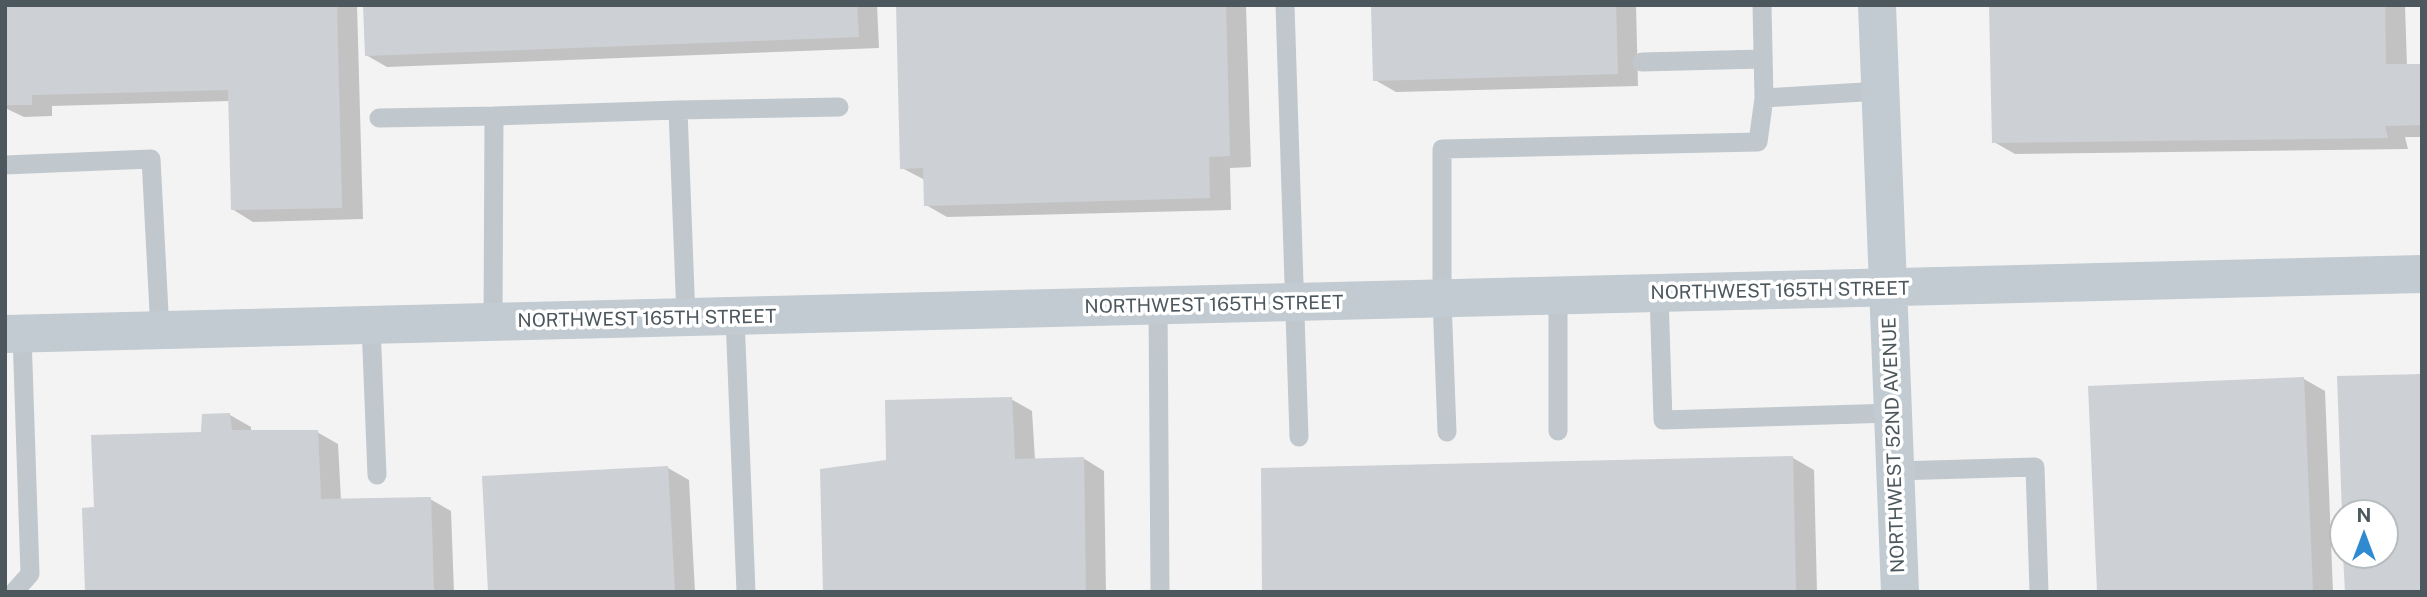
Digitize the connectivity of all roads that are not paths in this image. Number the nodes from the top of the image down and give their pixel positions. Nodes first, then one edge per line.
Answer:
1 (1285, 5) edge
2 (1762, 5) edge
3 (1877, 5) edge
4 (1763, 59) junction
5 (1642, 62) dead end
6 (1880, 91) junction
7 (1764, 98) junction
8 (839, 107) dead end
9 (678, 110) junction
10 (494, 116) junction
11 (379, 118) dead end
12 (5, 166) edge
13 (2422, 274) edge
14 (1888, 289) junction
15 (1659, 294) junction
16 (1558, 297) junction
17 (1442, 299) junction
18 (1294, 303) junction
19 (1158, 306) junction
20 (735, 317) junction
21 (686, 318) junction
22 (493, 323) junction
23 (371, 325) junction
24 (160, 331) junction
25 (14, 334) edge
26 (1893, 413) junction
27 (1558, 431) dead end
28 (1447, 432) dead end
29 (1298, 437) dead end
30 (1895, 471) junction
31 (377, 475) dead end
32 (14, 592) edge
33 (746, 592) edge
34 (1160, 592) edge
35 (1900, 592) edge
36 (2039, 592) edge

1 - 18 lane
2 - 4 lane
3 - 6 street, NORTHWEST 52ND AVENUE
4 - 5 lane
4 - 7 lane
6 - 7 lane
6 - 14 street, NORTHWEST 52ND AVENUE
7 - 17 lane
8 - 9 lane
9 - 10 lane
9 - 21 lane
10 - 11 lane
10 - 22 lane
12 - 24 lane
13 - 14 street, NORTHWEST 165TH STREET
14 - 15 street, NORTHWEST 165TH STREET
14 - 26 street, NORTHWEST 52ND AVENUE
15 - 16 street, NORTHWEST 165TH STREET
15 - 26 lane
16 - 17 street, NORTHWEST 165TH STREET
16 - 27 lane
17 - 18 street, NORTHWEST 165TH STREET
17 - 28 lane
18 - 19 street, NORTHWEST 165TH STREET
18 - 29 lane
19 - 20 street, NORTHWEST 165TH STREET
19 - 34 lane
20 - 21 street, NORTHWEST 165TH STREET
20 - 33 lane
21 - 22 street, NORTHWEST 165TH STREET
22 - 23 street, NORTHWEST 165TH STREET
23 - 24 street, NORTHWEST 165TH STREET
23 - 31 lane
24 - 25 street, NORTHWEST 165TH STREET
25 - 32 lane
26 - 30 street, NORTHWEST 52ND AVENUE
30 - 35 street, NORTHWEST 52ND AVENUE
30 - 36 lane

